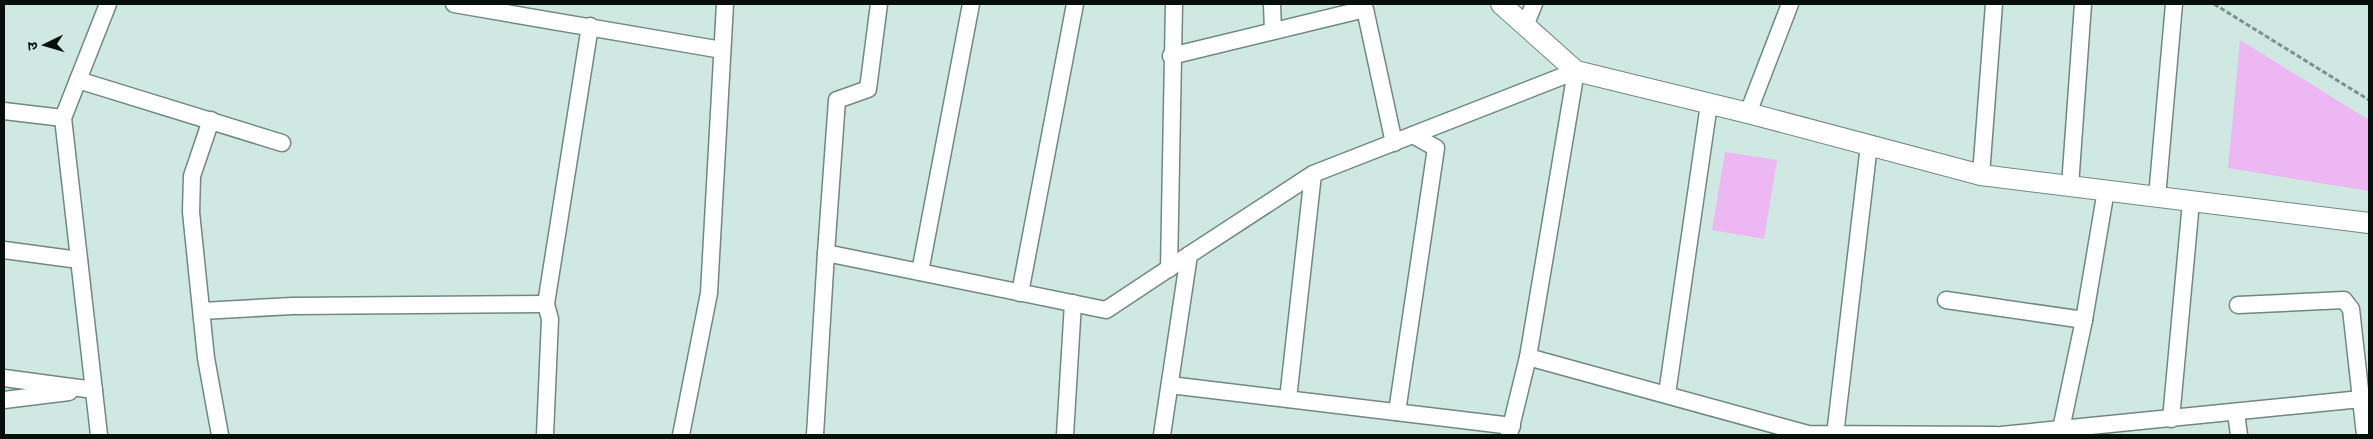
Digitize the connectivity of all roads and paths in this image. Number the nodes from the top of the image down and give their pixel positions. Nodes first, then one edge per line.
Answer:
1 (108, 4) edge
2 (454, 4) edge
3 (725, 4) edge
4 (879, 4) edge
5 (971, 4) edge
6 (1075, 4) edge
7 (1174, 4) edge
8 (1272, 4) edge
9 (1501, 4) edge
10 (1534, 4) edge
11 (1790, 4) edge
12 (1994, 4) edge
13 (2084, 4) edge
14 (2174, 4) edge
15 (2214, 4) edge
16 (590, 26) junction
17 (1525, 26) junction
18 (1273, 31) junction
19 (722, 50) junction
20 (1172, 56) junction
21 (1576, 72) junction
22 (78, 80) junction
23 (2369, 100) edge
24 (1709, 104) junction
25 (4, 111) edge
26 (1748, 113) junction
27 (62, 118) junction
28 (211, 120) junction
29 (1413, 135) junction
30 (282, 143) dead end
31 (1394, 143) junction
32 (1869, 145) junction
33 (1313, 174) junction
34 (1981, 175) junction
35 (2070, 186) junction
36 (2106, 190) junction
37 (2157, 197) junction
38 (2191, 202) junction
39 (2369, 223) edge
40 (4, 250) edge
41 (826, 253) junction
42 (1190, 255) junction
43 (79, 260) junction
44 (1169, 269) junction
45 (920, 272) junction
46 (1020, 293) junction
47 (1946, 300) dead end
48 (1073, 303) junction
49 (546, 304) junction
50 (2238, 305) dead end
51 (202, 311) junction
52 (2084, 320) junction
53 (1528, 357) junction
54 (4, 378) edge
55 (1170, 385) junction
56 (94, 390) junction
57 (1667, 394) junction
58 (1288, 399) junction
59 (2361, 399) junction
60 (4, 400) edge
61 (1397, 412) junction
62 (2236, 413) junction
63 (2171, 419) junction
64 (2061, 429) junction
65 (1510, 431) edge
66 (99, 435) edge
67 (220, 435) edge
68 (545, 435) edge
69 (681, 435) edge
70 (814, 435) edge
71 (1065, 435) edge
72 (1162, 435) edge
73 (1835, 435) edge
74 (1996, 435) edge
75 (2010, 435) edge
76 (2239, 435) edge
77 (2365, 435) edge

1 - 22 street
2 - 16 street
3 - 19 street
4 - 41 street
5 - 45 street
6 - 46 street
7 - 20 street
8 - 18 street
9 - 17 street
10 - 17 street
11 - 26 street
12 - 34 street
13 - 35 street
14 - 37 street
15 - 23 path
16 - 19 street
16 - 49 street
17 - 21 street
18 - 20 street
18 - 31 street
19 - 69 street
20 - 44 street
21 - 24 street
21 - 29 street
21 - 53 street
22 - 27 street
22 - 28 street
24 - 26 street
24 - 57 street
25 - 27 street
26 - 32 street
27 - 43 street
28 - 30 street
28 - 51 street
29 - 31 street
29 - 61 street
31 - 33 street
32 - 34 street
32 - 73 street
33 - 42 street
33 - 58 street
34 - 35 street
35 - 36 street
36 - 37 street
36 - 52 street
37 - 38 street
38 - 39 street
38 - 63 street
40 - 43 street
41 - 45 street
41 - 70 street
42 - 44 street
42 - 55 street
43 - 56 street
44 - 48 street
45 - 46 street
46 - 48 street
47 - 52 street
48 - 71 street
49 - 51 street
49 - 68 street
50 - 59 street
51 - 67 street
52 - 64 street
53 - 57 street
53 - 65 street
54 - 56 street
55 - 58 street
55 - 72 street
56 - 60 street
56 - 66 street
57 - 73 street
58 - 61 street
59 - 62 street
59 - 77 street
61 - 65 street
62 - 63 street
62 - 76 street
63 - 64 street
64 - 75 street
73 - 74 street

